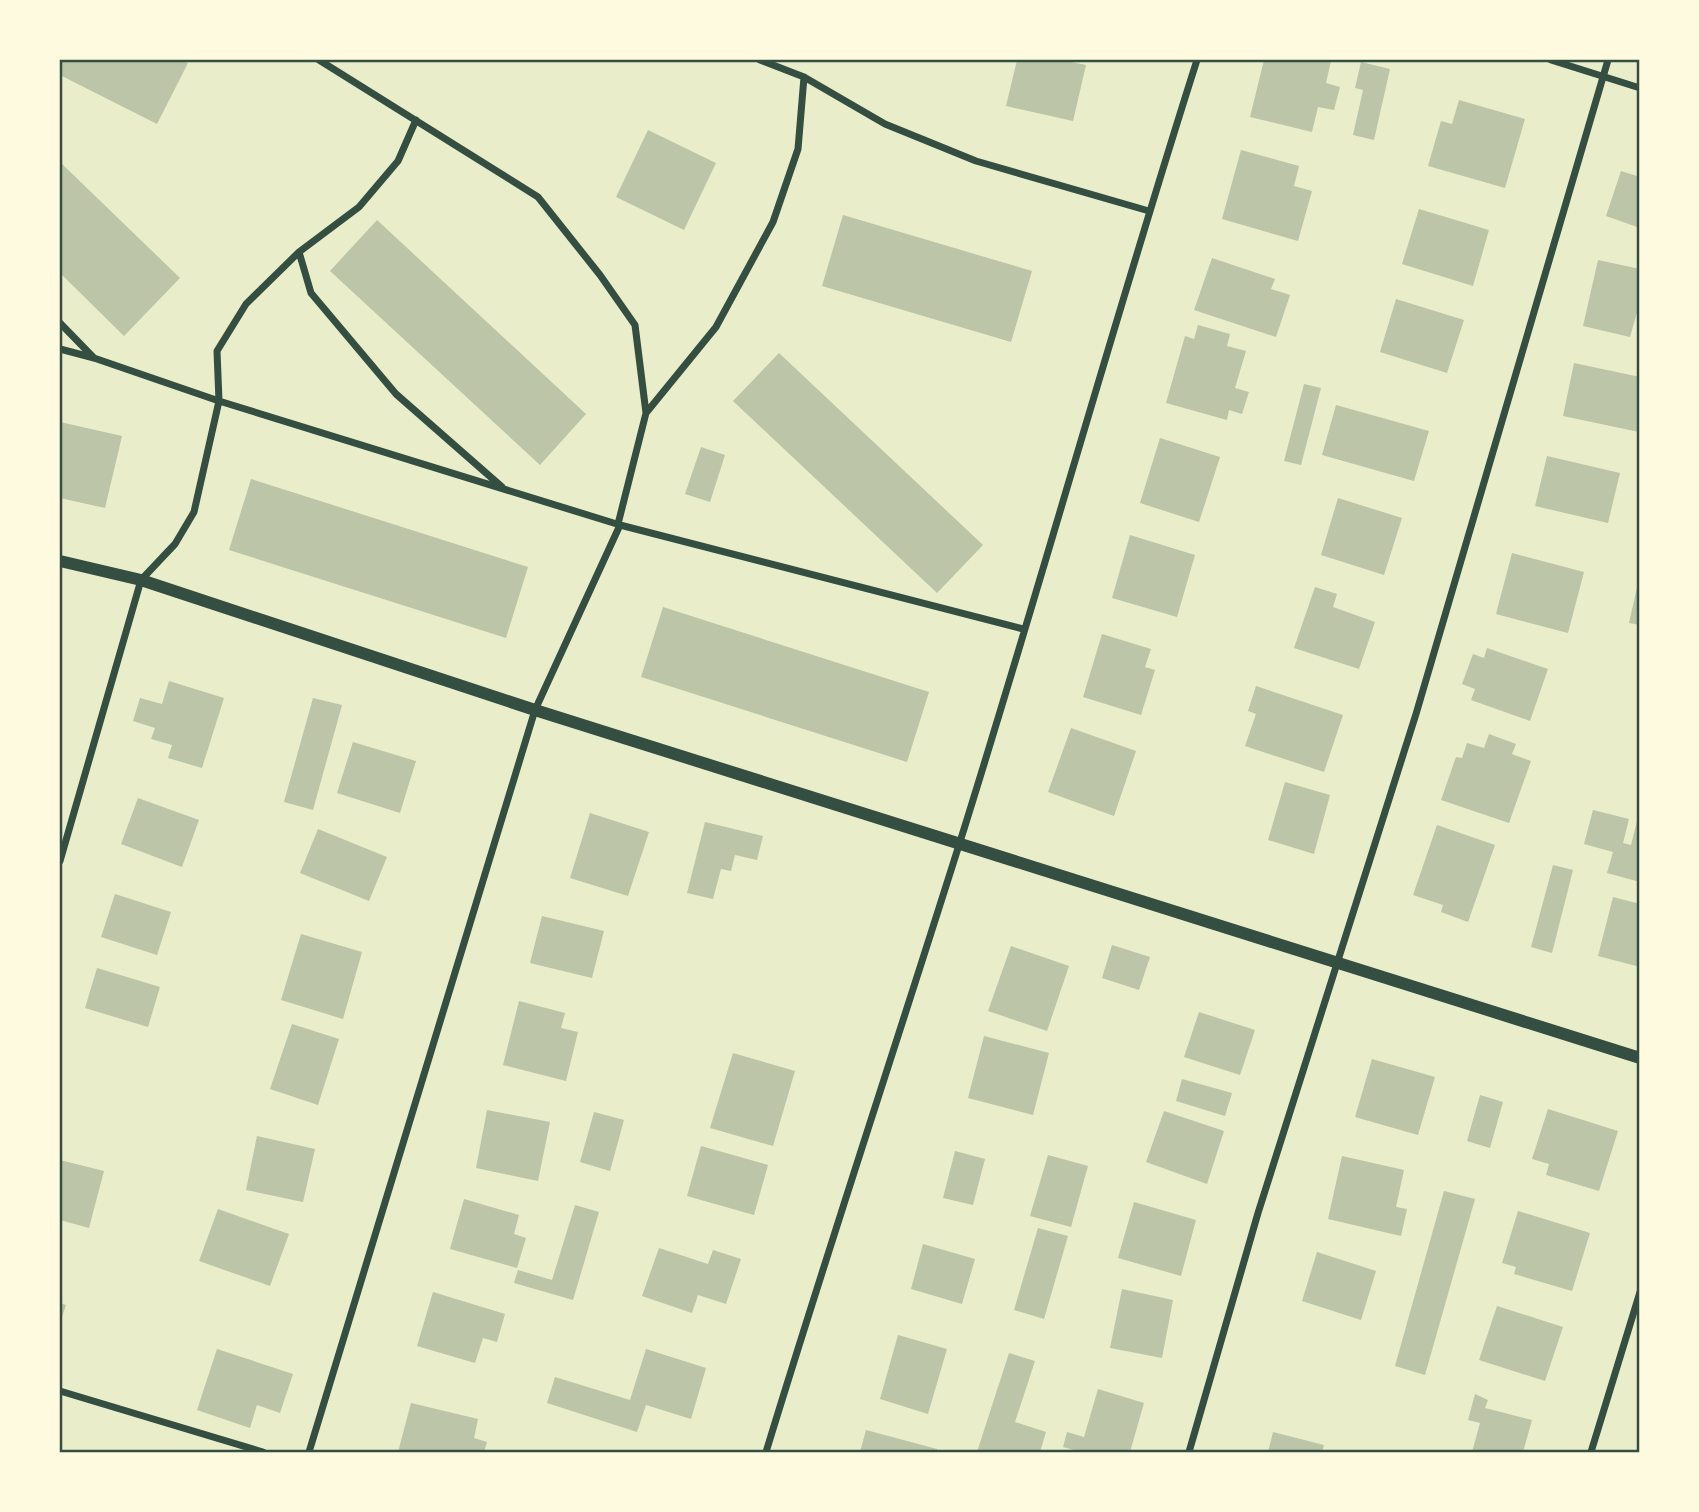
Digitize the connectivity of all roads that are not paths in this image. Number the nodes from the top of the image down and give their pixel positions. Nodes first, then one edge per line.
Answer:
1 (319, 60) edge
2 (760, 60) edge
3 (1198, 60) edge
4 (1551, 60) edge
5 (1608, 60) edge
6 (804, 77) junction
7 (1603, 77) junction
8 (1640, 89) edge
9 (416, 120) junction
10 (1149, 211) junction
11 (299, 252) junction
12 (60, 323) edge
13 (60, 349) edge
14 (94, 358) junction
15 (219, 401) junction
16 (646, 413) junction
17 (504, 489) junction
18 (619, 525) junction
19 (60, 561) edge
20 (141, 580) junction
21 (1023, 629) junction
22 (535, 710) junction
23 (960, 843) junction
24 (60, 861) edge
25 (1336, 963) junction
26 (1640, 1058) edge
27 (1640, 1292) edge
28 (60, 1391) edge
29 (263, 1452) edge
30 (309, 1452) edge
31 (766, 1452) edge
32 (1189, 1452) edge
33 (1591, 1452) edge

1 - 9 street
2 - 6 street
3 - 10 street
4 - 7 street
5 - 7 street
6 - 10 street
6 - 16 street
7 - 8 street
7 - 25 street
9 - 11 street
9 - 16 street
10 - 21 street
11 - 15 street
11 - 17 street
12 - 14 street
13 - 14 street
14 - 15 street
15 - 17 street
15 - 20 street
16 - 18 street
17 - 18 street
18 - 21 street
18 - 22 street
19 - 20 street
20 - 22 street
20 - 24 street
21 - 23 street
22 - 23 street
22 - 30 street
23 - 25 street
23 - 31 street
25 - 26 street
25 - 32 street
27 - 33 street
28 - 29 street

